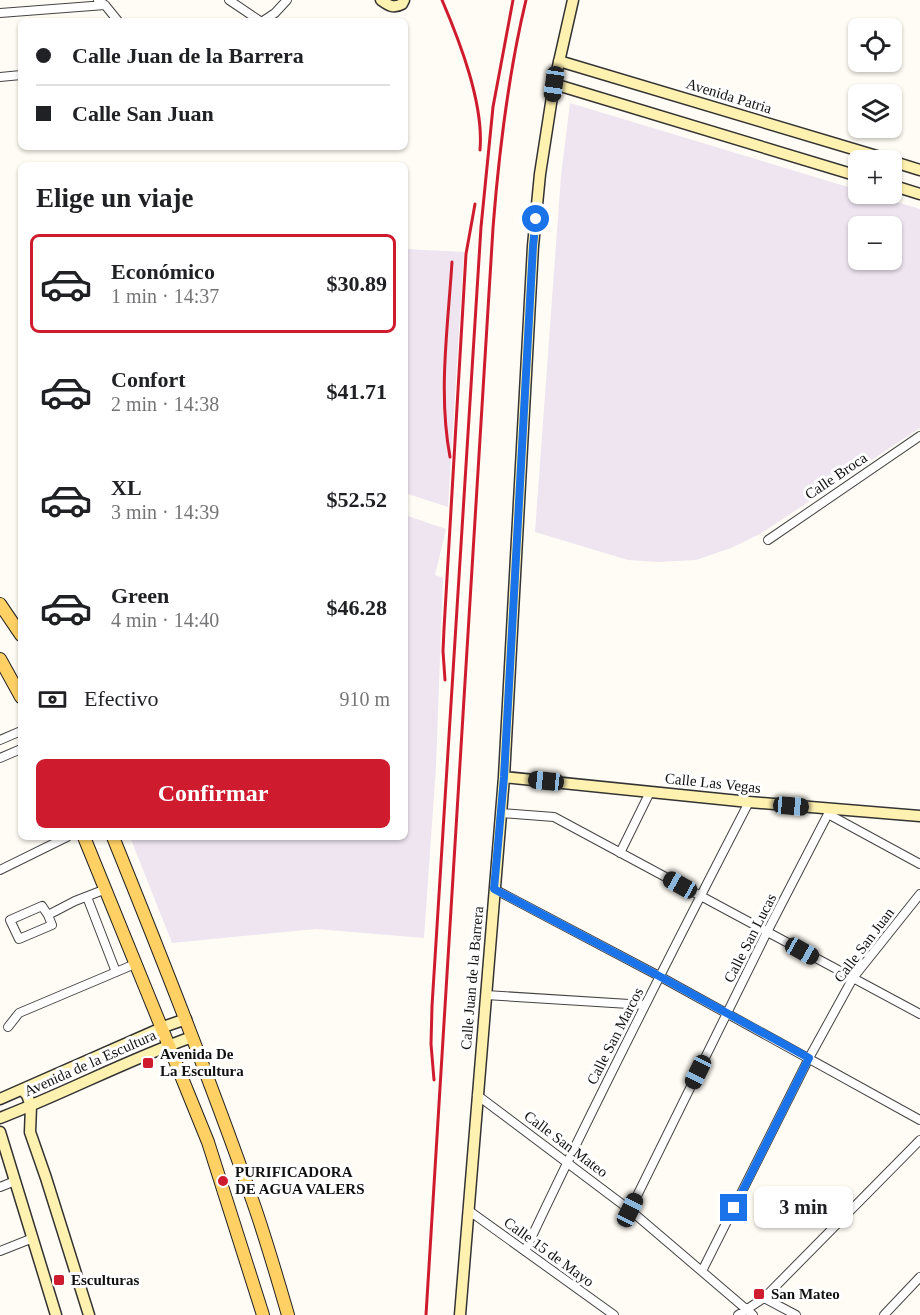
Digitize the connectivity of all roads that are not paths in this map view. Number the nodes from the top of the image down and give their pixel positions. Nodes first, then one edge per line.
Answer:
1 (229, 0) edge
2 (287, 0) edge
3 (381, 0) edge
4 (404, 0) edge
5 (573, 0) edge
6 (101, 3) edge
7 (0, 13) edge
8 (115, 18) edge
9 (257, 18) edge
10 (267, 18) edge
11 (559, 61) junction
12 (18, 75) edge
13 (0, 77) edge
14 (554, 84) junction
15 (854, 150) edge
16 (902, 165) edge
17 (920, 170) edge
18 (848, 173) edge
19 (902, 188) edge
20 (920, 194) edge
21 (920, 436) edge
22 (768, 540) dead end
23 (0, 604) edge
24 (18, 630) edge
25 (1, 664) edge
26 (18, 692) edge
27 (18, 732) edge
28 (0, 740) edge
29 (18, 750) edge
30 (0, 758) edge
31 (504, 777) junction
32 (650, 792) junction
33 (749, 802) junction
34 (830, 812) junction
35 (501, 813) junction
36 (920, 816) edge
37 (61, 840) edge
38 (85, 840) edge
39 (114, 840) edge
40 (620, 853) junction
41 (920, 864) edge
42 (0, 870) edge
43 (106, 889) junction
44 (494, 889) junction
45 (920, 894) edge
46 (701, 896) junction
47 (87, 897) junction
48 (48, 915) junction
49 (767, 932) junction
50 (135, 964) junction
51 (116, 972) junction
52 (659, 976) junction
53 (853, 978) junction
54 (486, 995) junction
55 (645, 1005) junction
56 (727, 1013) junction
57 (920, 1014) edge
58 (186, 1019) junction
59 (8, 1027) dead end
60 (162, 1028) junction
61 (192, 1037) junction
62 (168, 1046) junction
63 (809, 1058) junction
64 (22, 1090) junction
65 (477, 1095) junction
66 (0, 1100) edge
67 (31, 1106) junction
68 (0, 1118) edge
69 (920, 1120) edge
70 (0, 1132) edge
71 (920, 1140) edge
72 (567, 1162) junction
73 (15, 1181) junction
74 (0, 1187) edge
75 (468, 1210) junction
76 (630, 1210) junction
77 (33, 1238) junction
78 (0, 1251) edge
79 (525, 1251) junction
80 (702, 1271) junction
81 (920, 1277) edge
82 (764, 1298) junction
83 (750, 1312) edge
84 (56, 1315) edge
85 (89, 1315) edge
86 (263, 1315) edge
87 (286, 1315) edge
88 (460, 1315) edge
89 (614, 1315) edge
90 (738, 1315) edge
91 (795, 1315) edge
92 (884, 1315) edge

1 - 9 street
2 - 10 street
3 - 4 street
5 - 11 street, Calle Juan de la Barrera
6 - 7 street
6 - 8 street
11 - 14 street, Calle Juan de la Barrera
11 - 15 street, Avenida Patria
12 - 13 street
14 - 18 street
14 - 31 street, Calle Juan de la Barrera
16 - 17 street, Avenida Patria
19 - 20 street
21 - 22 street, Calle Broca
23 - 24 main road
25 - 26 main road
27 - 28 street
29 - 30 street
31 - 32 street, Calle Las Vegas
31 - 35 street, Calle Juan de la Barrera
32 - 33 street, Calle Las Vegas
32 - 40 street
33 - 34 street, Calle Las Vegas
33 - 46 street, Calle San Marcos
34 - 36 street, Calle Las Vegas
34 - 41 street
34 - 49 street, Calle San Lucas
35 - 40 street
35 - 44 street, Calle Juan de la Barrera
37 - 42 street
38 - 43 main road
39 - 58 main road
40 - 46 street
43 - 47 street
43 - 50 main road
44 - 52 street
44 - 54 street, Calle Juan de la Barrera
45 - 53 street, Calle San Juan
46 - 49 street
46 - 52 street, Calle San Marcos
47 - 48 street
47 - 51 street
48 - 48 street
49 - 53 street
49 - 56 street, Calle San Lucas
50 - 51 street
50 - 60 main road
51 - 59 street
52 - 55 street, Calle San Marcos
52 - 56 street
53 - 57 street
53 - 63 street, Calle San Juan
54 - 55 street
54 - 65 street, Calle Juan de la Barrera
55 - 72 street, Calle San Marcos
56 - 63 street
56 - 76 street, Calle San Lucas
58 - 60 street, Avenida de la Escultura
58 - 61 main road
60 - 62 main road
60 - 64 street, Avenida de la Escultura
61 - 62 street, Avenida de la Escultura
61 - 87 main road
62 - 67 street, Avenida de la Escultura
62 - 86 main road
63 - 69 street
63 - 80 street, Calle San Juan
64 - 66 street, Avenida de la Escultura
64 - 67 street
65 - 72 street, Calle San Mateo
65 - 75 street, Calle Juan de la Barrera
67 - 68 street, Avenida de la Escultura
67 - 85 street
70 - 73 street
71 - 82 street
72 - 76 street, Calle San Mateo
72 - 79 street, Calle San Marcos
73 - 74 street
73 - 77 street
75 - 79 street, Calle 15 de Mayo
75 - 88 street, Calle Juan de la Barrera
76 - 80 street, Calle San Mateo
77 - 78 street
77 - 84 street
79 - 89 street, Calle 15 de Mayo
80 - 83 street, Calle San Mateo
81 - 92 street
82 - 83 street
82 - 91 street
83 - 90 street

